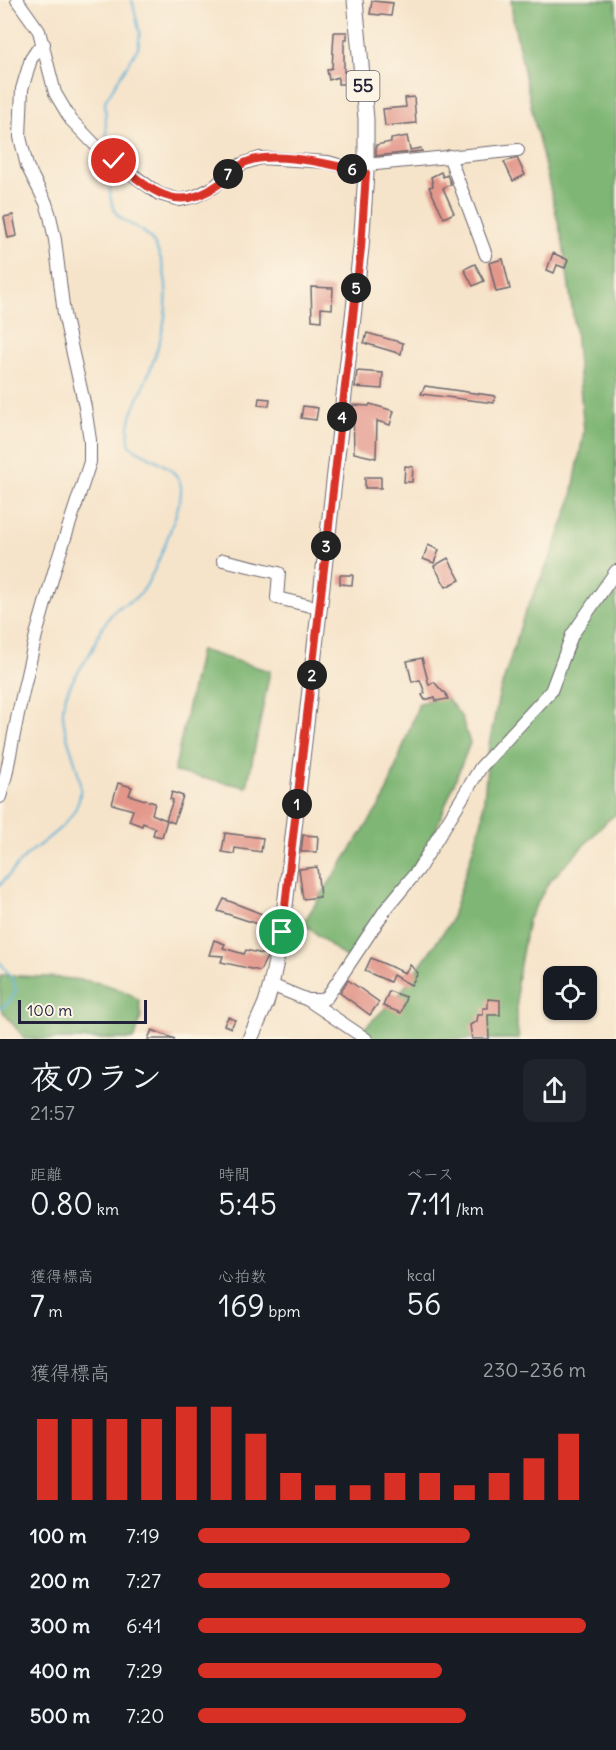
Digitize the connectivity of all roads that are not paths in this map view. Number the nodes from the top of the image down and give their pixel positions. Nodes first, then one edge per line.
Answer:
1 (16, 0) edge
2 (355, 0) edge
3 (44, 44) junction
4 (518, 150) dead end
5 (449, 156) junction
6 (366, 169) junction
7 (486, 255) dead end
8 (222, 561) dead end
9 (616, 571) edge
10 (319, 608) junction
11 (0, 797) edge
12 (271, 985) junction
13 (308, 1000) junction
14 (250, 1039) edge
15 (366, 1039) edge

1 - 3 street
2 - 6 main road, 55
3 - 6 street
3 - 11 street
4 - 5 street
5 - 6 street
5 - 7 street
6 - 10 main road, 55
8 - 10 street
9 - 13 street
10 - 12 main road, 55
12 - 13 street
12 - 14 main road, 55
13 - 15 street

